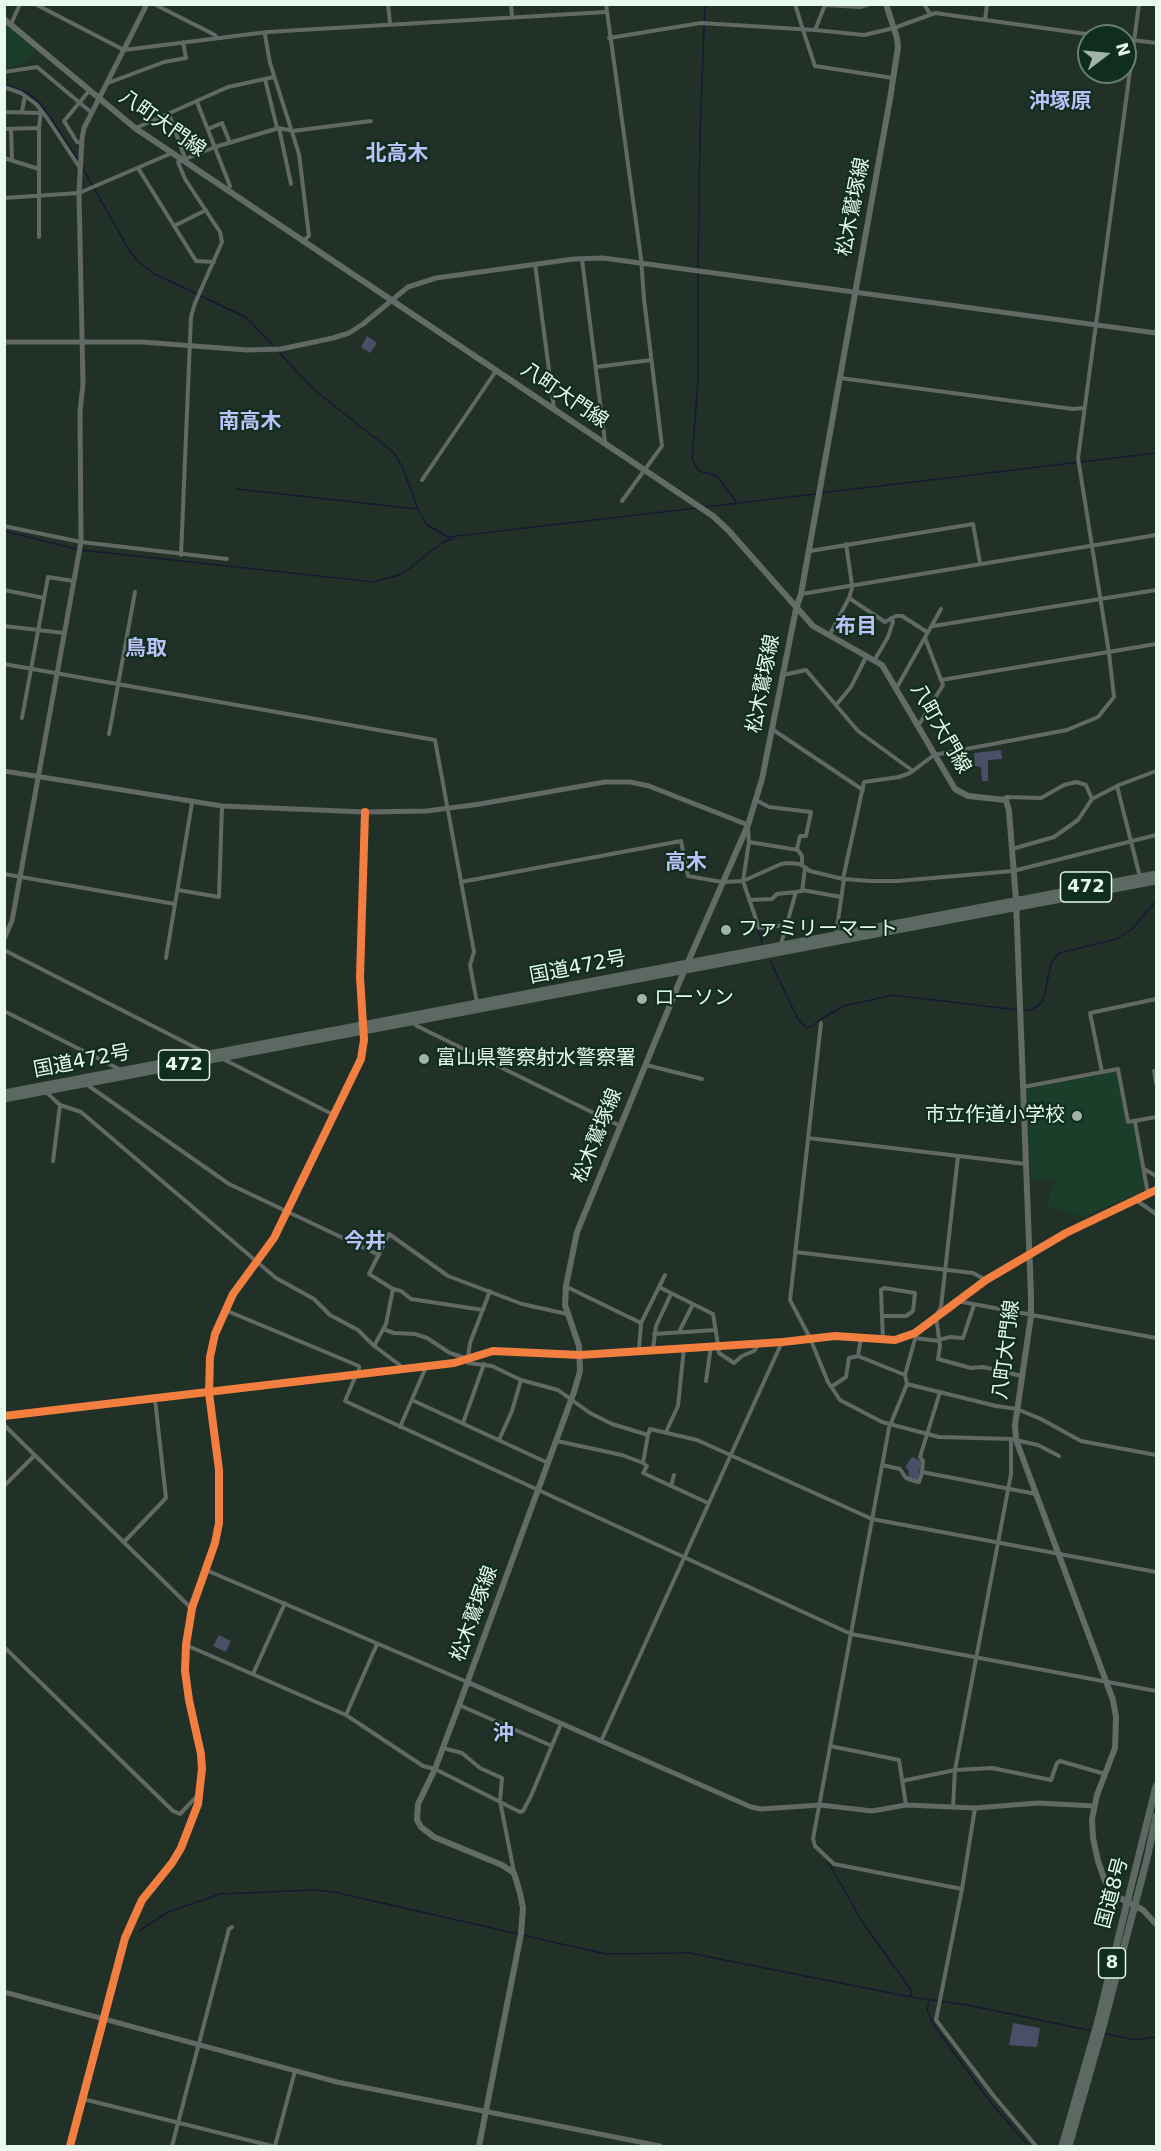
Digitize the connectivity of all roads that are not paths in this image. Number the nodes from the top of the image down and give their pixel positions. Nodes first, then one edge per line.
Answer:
1 (20, 4) edge
2 (35, 4) edge
3 (147, 4) edge
4 (154, 4) edge
5 (388, 4) edge
6 (511, 4) edge
7 (606, 4) edge
8 (795, 4) edge
9 (870, 4) edge
10 (886, 4) edge
11 (924, 4) edge
12 (987, 4) edge
13 (1138, 4) edge
14 (606, 12) junction
15 (931, 14) junction
16 (512, 16) junction
17 (4, 19) edge
18 (985, 20) junction
19 (390, 23) junction
20 (11, 24) junction
21 (1136, 24) edge
22 (894, 28) junction
23 (803, 30) junction
24 (815, 30) junction
25 (267, 32) junction
26 (1077, 33) edge
27 (217, 38) junction
28 (609, 38) junction
29 (1137, 41) edge
30 (183, 42) junction
31 (1156, 44) edge
32 (124, 50) junction
33 (4, 72) edge
34 (274, 76) junction
35 (893, 78) junction
36 (265, 79) junction
37 (107, 83) junction
38 (1128, 84) edge
39 (4, 87) edge
40 (89, 91) junction
41 (25, 96) junction
42 (99, 99) junction
43 (197, 102) junction
44 (79, 103) junction
45 (22, 111) junction
46 (4, 112) edge
47 (41, 112) junction
48 (92, 113) junction
49 (169, 114) junction
50 (370, 121) dead end
51 (39, 128) junction
52 (278, 128) junction
53 (4, 129) edge
54 (11, 129) junction
55 (135, 129) junction
56 (208, 129) junction
57 (293, 131) junction
58 (81, 143) junction
59 (230, 143) junction
60 (215, 147) junction
61 (173, 153) junction
62 (4, 158) edge
63 (183, 158) junction
64 (12, 160) junction
65 (80, 168) junction
66 (138, 168) junction
67 (39, 169) junction
68 (291, 184) dead end
69 (228, 190) junction
70 (79, 193) junction
71 (39, 196) junction
72 (4, 198) edge
73 (206, 210) junction
74 (174, 226) junction
75 (39, 237) dead end
76 (304, 240) junction
77 (582, 258) junction
78 (214, 262) junction
79 (641, 262) junction
80 (535, 263) junction
81 (855, 291) junction
82 (391, 300) junction
83 (1095, 324) junction
84 (1156, 333) edge
85 (81, 341) junction
86 (4, 342) edge
87 (192, 345) junction
88 (651, 360) junction
89 (596, 367) junction
90 (496, 371) junction
91 (840, 378) junction
92 (1084, 408) junction
93 (554, 410) junction
94 (605, 444) junction
95 (644, 470) junction
96 (422, 480) dead end
97 (622, 501) dead end
98 (4, 526) edge
99 (1156, 535) edge
100 (81, 542) junction
101 (846, 544) junction
102 (1092, 546) junction
103 (809, 551) junction
104 (182, 555) junction
105 (227, 559) dead end
106 (980, 563) junction
107 (74, 581) junction
108 (853, 585) junction
109 (4, 590) edge
110 (1156, 590) edge
111 (135, 592) dead end
112 (801, 594) junction
113 (44, 598) junction
114 (849, 598) junction
115 (1100, 599) junction
116 (796, 609) junction
117 (941, 609) dead end
118 (891, 618) junction
119 (4, 626) edge
120 (933, 626) junction
121 (38, 629) junction
122 (927, 632) junction
123 (64, 633) junction
124 (829, 637) junction
125 (925, 638) junction
126 (1156, 644) edge
127 (1109, 651) junction
128 (866, 657) junction
129 (874, 661) junction
130 (4, 664) edge
131 (32, 669) junction
132 (57, 673) junction
133 (783, 675) junction
134 (941, 680) junction
135 (119, 685) junction
136 (897, 687) junction
137 (836, 705) junction
138 (22, 718) dead end
139 (918, 727) junction
140 (772, 729) junction
141 (110, 735) dead end
142 (934, 755) junction
143 (4, 771) edge
144 (913, 771) junction
145 (1156, 771) edge
146 (38, 777) junction
147 (1117, 786) junction
148 (864, 790) junction
149 (1004, 799) junction
150 (756, 800) junction
151 (1092, 800) junction
152 (192, 803) junction
153 (222, 806) junction
154 (448, 809) junction
155 (365, 812) junction
156 (748, 825) junction
157 (1156, 835) edge
158 (749, 842) junction
159 (1131, 842) junction
160 (1012, 849) junction
161 (798, 850) junction
162 (804, 867) junction
163 (1013, 871) junction
164 (4, 874) edge
165 (1156, 874) edge
166 (20, 876) junction
167 (1140, 877) junction
168 (844, 879) junction
169 (743, 881) junction
170 (1156, 881) edge
171 (461, 882) junction
172 (722, 882) junction
173 (178, 890) junction
174 (802, 890) junction
175 (796, 892) junction
176 (841, 897) junction
177 (749, 900) junction
178 (175, 904) junction
179 (1016, 904) junction
180 (785, 925) junction
181 (836, 935) junction
182 (4, 939) edge
183 (781, 945) junction
184 (4, 950) edge
185 (166, 958) dead end
186 (685, 967) junction
187 (1156, 999) edge
188 (477, 1004) junction
189 (4, 1011) edge
190 (412, 1022) junction
191 (820, 1023) dead end
192 (363, 1028) junction
193 (209, 1054) junction
194 (221, 1058) junction
195 (645, 1065) junction
196 (122, 1071) junction
197 (1156, 1071) edge
198 (1101, 1072) junction
199 (702, 1079) dead end
200 (1156, 1083) edge
201 (86, 1084) junction
202 (1022, 1087) junction
203 (46, 1091) junction
204 (4, 1093) edge
205 (4, 1099) edge
206 (60, 1105) junction
207 (335, 1115) junction
208 (1156, 1117) edge
209 (1135, 1122) junction
210 (620, 1126) junction
211 (808, 1138) junction
212 (958, 1156) junction
213 (53, 1161) dead end
214 (1026, 1164) junction
215 (1143, 1169) junction
216 (1156, 1176) edge
217 (1156, 1190) edge
218 (1148, 1194) junction
219 (1135, 1200) junction
220 (287, 1213) junction
221 (1156, 1214) edge
222 (795, 1252) junction
223 (1029, 1254) junction
224 (378, 1255) junction
225 (256, 1262) junction
226 (944, 1270) junction
227 (665, 1275) dead end
228 (986, 1280) junction
229 (566, 1286) junction
230 (659, 1287) junction
231 (393, 1289) junction
232 (490, 1291) junction
233 (671, 1294) junction
234 (956, 1301) junction
235 (693, 1304) junction
236 (974, 1305) junction
237 (225, 1310) junction
238 (483, 1310) junction
239 (567, 1314) junction
240 (882, 1316) junction
241 (936, 1316) junction
242 (1031, 1316) junction
243 (641, 1323) junction
244 (383, 1329) junction
245 (716, 1330) junction
246 (680, 1332) junction
247 (654, 1334) junction
248 (915, 1336) junction
249 (810, 1338) junction
250 (861, 1338) junction
251 (1156, 1338) edge
252 (883, 1340) junction
253 (939, 1341) junction
254 (783, 1342) junction
255 (759, 1343) junction
256 (716, 1345) junction
257 (374, 1346) junction
258 (684, 1347) junction
259 (653, 1349) junction
260 (639, 1350) junction
261 (580, 1355) junction
262 (858, 1356) junction
263 (467, 1358) junction
264 (484, 1364) junction
265 (426, 1366) junction
266 (405, 1369) junction
267 (358, 1375) junction
268 (905, 1375) junction
269 (1022, 1376) junction
270 (521, 1380) junction
271 (705, 1381) dead end
272 (907, 1384) junction
273 (831, 1387) junction
274 (940, 1392) junction
275 (209, 1393) junction
276 (155, 1399) junction
277 (412, 1400) junction
278 (570, 1400) junction
279 (1017, 1409) junction
280 (4, 1416) edge
281 (463, 1423) junction
282 (891, 1424) junction
283 (4, 1425) edge
284 (400, 1427) junction
285 (666, 1432) junction
286 (648, 1434) junction
287 (927, 1434) junction
288 (499, 1440) junction
289 (1013, 1440) junction
290 (556, 1441) junction
291 (35, 1455) junction
292 (731, 1455) junction
293 (1156, 1455) edge
294 (1059, 1456) dead end
295 (548, 1463) junction
296 (643, 1463) junction
297 (882, 1465) junction
298 (922, 1472) junction
299 (674, 1476) dead end
300 (4, 1486) edge
301 (671, 1486) junction
302 (1008, 1488) junction
303 (538, 1490) junction
304 (1037, 1494) junction
305 (708, 1503) junction
306 (872, 1519) junction
307 (123, 1542) junction
308 (998, 1543) junction
309 (1059, 1555) junction
310 (684, 1559) junction
311 (206, 1570) junction
312 (1156, 1572) edge
313 (285, 1603) junction
314 (192, 1608) junction
315 (851, 1634) junction
316 (377, 1644) junction
317 (186, 1645) junction
318 (4, 1647) edge
319 (975, 1657) junction
320 (253, 1674) junction
321 (467, 1682) junction
322 (1107, 1682) junction
323 (1156, 1690) edge
324 (459, 1705) junction
325 (346, 1715) junction
326 (561, 1724) junction
327 (601, 1741) junction
328 (552, 1746) junction
329 (830, 1746) junction
330 (443, 1747) junction
331 (435, 1769) junction
332 (955, 1770) junction
333 (1105, 1774) junction
334 (902, 1780) junction
335 (1156, 1786) edge
336 (200, 1793) junction
337 (500, 1802) junction
338 (820, 1805) junction
339 (906, 1805) junction
340 (1094, 1806) junction
341 (953, 1807) junction
342 (975, 1808) junction
343 (1156, 1816) edge
344 (514, 1873) junction
345 (962, 1888) junction
346 (1132, 1904) junction
347 (1156, 1924) edge
348 (232, 1928) dead end
349 (4, 1992) edge
350 (103, 2019) junction
351 (1096, 2040) junction
352 (198, 2043) junction
353 (295, 2071) junction
354 (84, 2099) junction
355 (486, 2112) junction
356 (178, 2122) junction
357 (70, 2146) edge
358 (172, 2146) edge
359 (274, 2146) edge
360 (479, 2146) edge
361 (660, 2146) edge
362 (1036, 2146) edge
363 (1062, 2146) edge
364 (1069, 2146) edge

1 - 20 street
2 - 32 street
3 - 32 street
4 - 27 street
5 - 19 street
6 - 16 street
7 - 14 street
8 - 23 street
9 - 24 street
10 - 22 main road, 松木鷲塚線
11 - 15 street
12 - 18 street
13 - 21 street
14 - 16 street
14 - 28 street
15 - 18 street
15 - 22 street
16 - 19 street
17 - 20 main road, 八町大門線
18 - 26 street
19 - 25 street
20 - 40 main road, 八町大門線
22 - 24 street
22 - 35 main road, 松木鷲塚線
23 - 24 street
23 - 28 street
23 - 35 street
25 - 27 street
25 - 34 street
27 - 30 street
28 - 79 street
29 - 31 street
30 - 32 street
30 - 37 street
32 - 37 street
33 - 44 street
34 - 36 street
34 - 57 street
35 - 81 main road, 松木鷲塚線
36 - 43 street
36 - 52 street
37 - 42 street
38 - 83 street
39 - 41 street
40 - 42 main road, 八町大門線
40 - 44 street
41 - 45 street
41 - 47 street
42 - 48 street
42 - 55 main road, 八町大門線
43 - 49 street
43 - 56 street
44 - 48 street
44 - 58 street
45 - 46 street
45 - 47 street
47 - 51 street
47 - 65 street
48 - 58 street
49 - 55 street
49 - 63 street
50 - 57 street
51 - 54 street
51 - 67 street
52 - 57 street
52 - 59 street
52 - 68 street
53 - 54 street
54 - 64 street
55 - 61 main road, 八町大門線
56 - 59 street
56 - 60 street
57 - 76 street
58 - 65 street
59 - 60 street
60 - 63 street
60 - 69 street
61 - 63 main road, 八町大門線
61 - 66 street
62 - 64 street
63 - 69 main road, 八町大門線
63 - 73 street
64 - 67 street
65 - 70 street
66 - 70 street
66 - 74 street
67 - 71 street
69 - 76 main road, 八町大門線
70 - 71 street
70 - 85 street
71 - 72 street
71 - 75 street
73 - 74 street
73 - 78 street
74 - 78 street
76 - 82 main road, 八町大門線
77 - 79 street
77 - 80 street
77 - 89 street
78 - 87 street
79 - 81 street
79 - 88 street
80 - 82 street
80 - 93 street
81 - 83 street
81 - 91 main road, 松木鷲塚線
82 - 87 street
82 - 90 main road, 八町大門線
83 - 84 street
83 - 92 street
85 - 86 street
85 - 87 street
85 - 100 street
87 - 104 street
88 - 89 street
88 - 95 street
89 - 94 street
90 - 93 main road, 八町大門線
90 - 96 street
91 - 92 street
91 - 103 main road, 松木鷲塚線
92 - 102 street
93 - 94 main road, 八町大門線
94 - 95 main road, 八町大門線
95 - 97 street
95 - 116 main road, 八町大門線
98 - 100 street
99 - 102 street
100 - 104 street
100 - 107 street
101 - 103 street
101 - 106 street
101 - 108 street
102 - 106 street
102 - 115 street
103 - 112 main road, 松木鷲塚線
104 - 105 street
106 - 108 street
107 - 113 street
107 - 123 street
108 - 112 street
108 - 114 street
109 - 113 street
110 - 115 street
111 - 135 street
112 - 116 main road, 松木鷲塚線
113 - 121 street
114 - 118 street
114 - 124 street
115 - 120 street
115 - 127 street
116 - 124 main road, 八町大門線
116 - 133 main road, 松木鷲塚線
117 - 120 street
118 - 122 street
118 - 129 street
119 - 121 street
120 - 122 street
121 - 123 street
121 - 131 street
122 - 125 street
123 - 132 street
124 - 128 main road, 八町大門線
125 - 134 street
125 - 136 street
126 - 127 street
127 - 134 street
127 - 142 street
128 - 129 main road, 八町大門線
128 - 137 street
129 - 136 main road, 八町大門線
130 - 131 street
131 - 132 street
131 - 138 street
132 - 135 street
132 - 146 street
133 - 137 street
133 - 140 main road, 松木鷲塚線
134 - 139 street
135 - 141 street
135 - 154 street
136 - 139 main road, 八町大門線
137 - 144 street
139 - 142 main road, 八町大門線
140 - 148 street
140 - 150 main road, 松木鷲塚線
142 - 144 street
142 - 149 main road, 八町大門線
143 - 146 street
144 - 148 street
145 - 147 street
146 - 152 street
146 - 166 street
147 - 151 street
147 - 159 street
148 - 168 street
149 - 151 street
149 - 160 main road, 八町大門線
150 - 156 main road, 松木鷲塚線
150 - 161 street
151 - 160 street
152 - 153 street
152 - 173 street
153 - 155 street
153 - 173 street
154 - 155 street
154 - 156 street
154 - 171 street
155 - 192 street
156 - 158 street
156 - 172 main road, 松木鷲塚線
157 - 159 street
158 - 161 street
158 - 169 street
159 - 163 street
159 - 167 street
160 - 163 main road, 八町大門線
161 - 162 street
162 - 168 street
162 - 169 street
162 - 174 street
163 - 168 street
163 - 179 main road, 八町大門線
164 - 166 street
165 - 167 highway, 国道472号 / 472
166 - 178 street
166 - 182 street
167 - 179 highway, 国道472号 / 472
168 - 176 street
169 - 172 street
169 - 177 street
170 - 179 highway, 国道472号 / 472
171 - 172 street
171 - 188 street
172 - 186 main road, 松木鷲塚線
173 - 178 street
174 - 175 street
174 - 176 street
175 - 177 street
175 - 180 street
176 - 181 street
177 - 180 street
178 - 185 street
179 - 181 highway, 国道472号 / 472
179 - 186 highway, 国道472号 / 472
179 - 202 main road, 八町大門線
180 - 183 street
181 - 183 highway, 国道472号 / 472
183 - 186 highway, 国道472号 / 472
184 - 193 street
186 - 188 highway, 国道472号 / 472
186 - 190 highway, 国道472号 / 472
186 - 195 main road, 松木鷲塚線
187 - 198 street
188 - 192 highway, 国道472号 / 472
189 - 196 street
190 - 192 highway, 国道472号 / 472
190 - 210 street
191 - 211 street
192 - 193 highway, 国道472号 / 472
192 - 194 highway, 国道472号 / 472
192 - 207 street
193 - 196 highway, 国道472号 / 472
194 - 201 highway, 国道472号 / 472
194 - 207 street
195 - 199 street
195 - 210 main road, 松木鷲塚線
196 - 204 highway, 国道472号 / 472
197 - 200 street
198 - 202 street
198 - 209 street
201 - 203 highway, 国道472号 / 472
201 - 220 street
202 - 214 main road, 八町大門線
203 - 205 highway, 国道472号 / 472
203 - 206 street
206 - 213 street
206 - 225 street
207 - 220 street
208 - 209 street
209 - 215 street
210 - 229 main road, 松木鷲塚線
211 - 212 street
211 - 222 street
212 - 214 street
212 - 226 street
214 - 223 main road, 八町大門線
215 - 216 street
215 - 218 street
217 - 218 street
218 - 219 street
219 - 221 street
219 - 223 street
220 - 224 street
220 - 225 street
222 - 226 street
222 - 249 street
223 - 228 street
223 - 242 main road, 八町大門線
224 - 231 street
224 - 232 street
225 - 237 street
225 - 257 street
226 - 228 street
226 - 241 street
227 - 230 street
228 - 234 street
229 - 239 main road, 松木鷲塚線
229 - 243 street
230 - 233 street
230 - 243 street
231 - 238 street
231 - 244 street
232 - 238 street
232 - 239 street
233 - 235 street
233 - 247 street
234 - 236 street
234 - 241 street
235 - 245 street
235 - 246 street
236 - 242 street
236 - 253 street
237 - 267 street
237 - 275 street
238 - 263 street
239 - 261 main road, 松木鷲塚線
240 - 240 street
240 - 252 street
241 - 248 street
241 - 253 street
242 - 251 street
242 - 269 main road, 八町大門線
243 - 260 street
244 - 257 street
244 - 263 street
245 - 246 street
245 - 256 street
246 - 247 street
247 - 259 street
248 - 252 street
248 - 253 street
248 - 268 street
249 - 250 street
249 - 254 street
249 - 273 street
250 - 252 street
250 - 262 street
253 - 269 street
254 - 255 street
254 - 292 street
255 - 256 street
255 - 256 street
256 - 258 street
256 - 271 street
257 - 266 street
258 - 259 street
258 - 285 street
259 - 260 street
260 - 261 street
261 - 263 street
261 - 278 main road, 松木鷲塚線
262 - 268 street
262 - 273 street
263 - 264 street
263 - 265 street
264 - 270 street
264 - 281 street
265 - 266 street
265 - 277 street
266 - 267 street
267 - 275 street
267 - 284 street
268 - 272 street
269 - 279 main road, 八町大門線
270 - 278 street
270 - 288 street
272 - 274 street
272 - 282 street
273 - 282 street
274 - 279 street
274 - 287 street
275 - 276 street
275 - 311 street
276 - 280 street
276 - 307 street
277 - 281 street
277 - 284 street
278 - 286 street
278 - 290 main road, 松木鷲塚線
279 - 289 main road, 八町大門線
279 - 293 street
281 - 288 street
282 - 287 street
282 - 297 street
283 - 291 street
284 - 303 street
285 - 286 street
285 - 292 street
286 - 296 street
287 - 289 street
287 - 298 street
288 - 295 street
289 - 294 street
289 - 302 street
289 - 304 main road, 八町大門線
290 - 295 main road, 松木鷲塚線
290 - 296 street
291 - 300 street
291 - 307 street
292 - 305 street
292 - 306 street
295 - 303 main road, 松木鷲塚線
296 - 301 street
297 - 298 street
297 - 306 street
298 - 302 street
299 - 301 street
301 - 305 street
302 - 304 street
302 - 308 street
303 - 310 street
303 - 321 main road, 松木鷲塚線
304 - 309 main road, 八町大門線
305 - 310 street
306 - 308 street
306 - 315 street
307 - 314 street
308 - 309 street
308 - 319 street
309 - 312 street
309 - 322 main road, 八町大門線
310 - 315 street
310 - 327 street
311 - 313 street
311 - 314 street
313 - 316 street
313 - 320 street
314 - 317 street
315 - 319 street
315 - 329 street
316 - 321 street
316 - 325 street
317 - 320 street
317 - 336 street
318 - 336 street
319 - 322 street
319 - 332 street
320 - 325 street
321 - 324 main road, 松木鷲塚線
321 - 326 street
322 - 323 street
322 - 333 main road, 八町大門線
324 - 328 street
324 - 330 main road, 松木鷲塚線
325 - 331 street
326 - 327 street
326 - 328 street
327 - 338 street
328 - 337 street
329 - 334 street
329 - 338 street
330 - 331 main road, 松木鷲塚線
330 - 337 street
331 - 337 street
331 - 344 main road, 松木鷲塚線
332 - 333 street
332 - 334 street
332 - 341 street
333 - 340 main road, 八町大門線
334 - 339 street
335 - 346 highway, 国道8号 / 8
336 - 350 street
337 - 344 street
338 - 339 street
338 - 345 street
339 - 341 street
340 - 342 street
340 - 346 main road, 八町大門線
341 - 342 street
342 - 345 street
343 - 346 highway, 国道8号 / 8
344 - 355 main road
345 - 362 street
346 - 347 main road, 八町大門線
346 - 351 highway, 国道8号 / 8
348 - 352 street
349 - 350 street
350 - 352 street
350 - 354 street
351 - 363 highway, 国道8号 / 8
351 - 364 highway, 国道8号 / 8
352 - 353 street
352 - 356 street
353 - 355 street
353 - 359 street
354 - 356 street
354 - 357 street
355 - 360 main road
355 - 361 street
356 - 358 street
356 - 359 street

